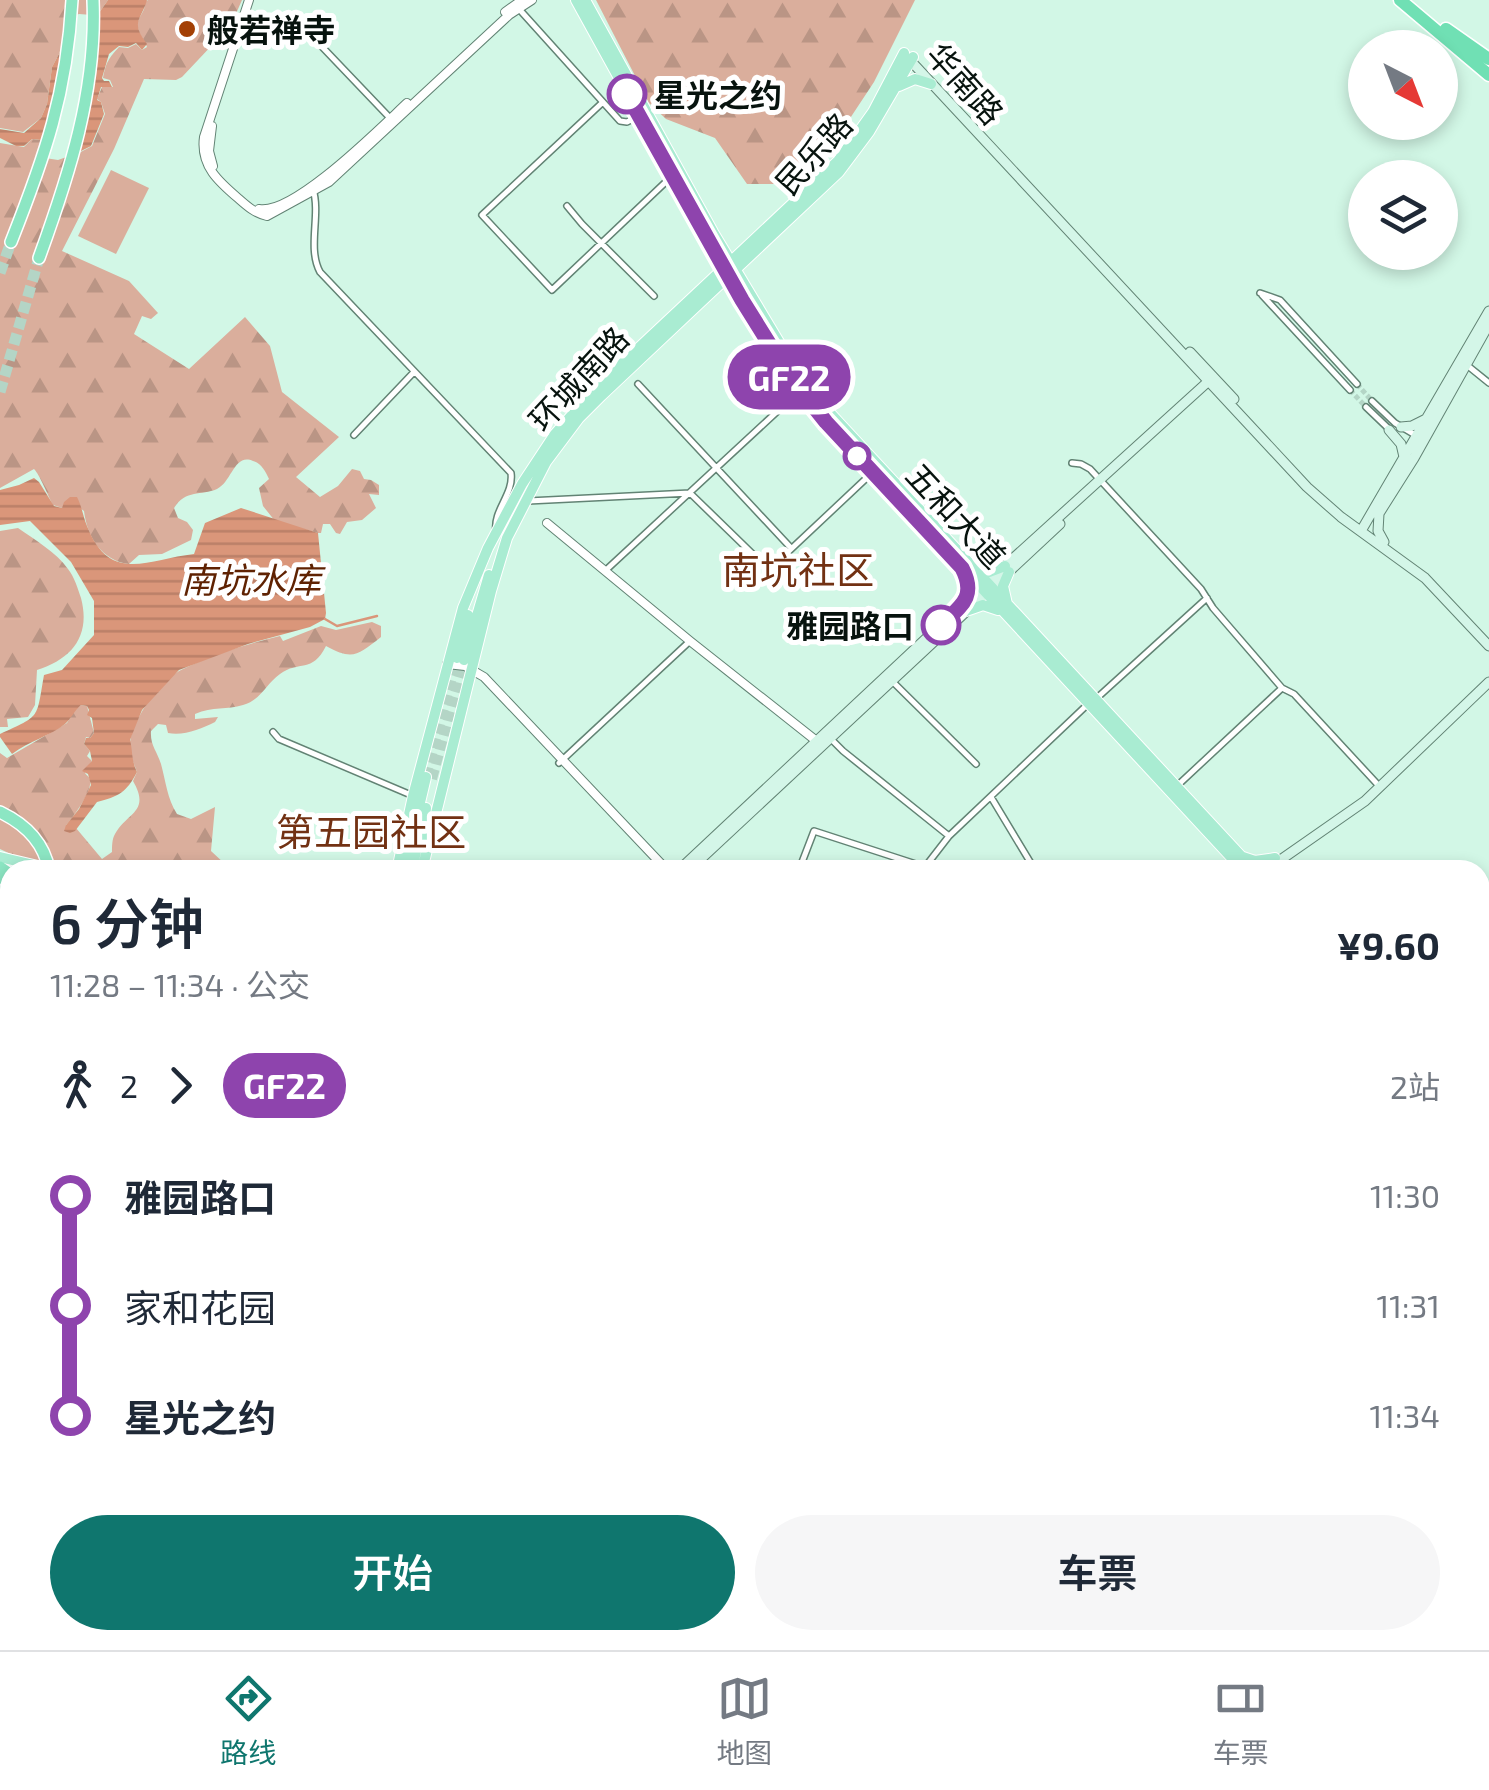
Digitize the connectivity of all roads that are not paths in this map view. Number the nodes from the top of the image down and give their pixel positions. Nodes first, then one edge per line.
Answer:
1 (72, 0) edge
2 (93, 0) edge
3 (252, 0) edge
4 (532, 0) edge
5 (576, 0) edge
6 (585, 0) edge
7 (1400, 0) edge
8 (1411, 0) edge
9 (516, 4) edge
10 (242, 25) junction
11 (909, 57) junction
12 (1489, 62) edge
13 (1489, 76) edge
14 (931, 84) junction
15 (894, 90) junction
16 (603, 102) junction
17 (639, 116) junction
18 (390, 118) junction
19 (672, 176) junction
20 (313, 188) junction
21 (566, 206) dead end
22 (712, 232) junction
23 (11, 242) tunnel mouth
24 (601, 244) junction
25 (711, 246) junction
26 (754, 246) junction
27 (39, 258) tunnel mouth
28 (729, 270) junction
29 (702, 289) junction
30 (654, 296) dead end
31 (742, 300) junction
32 (1489, 311) edge
33 (683, 314) junction
34 (1489, 324) edge
35 (778, 342) junction
36 (1473, 346) junction
37 (1466, 365) junction
38 (415, 372) junction
39 (1211, 380) junction
40 (1489, 383) edge
41 (638, 384) dead end
42 (1357, 384) tunnel mouth
43 (1350, 390) tunnel mouth
44 (794, 395) dead end
45 (1372, 401) tunnel mouth
46 (1366, 407) tunnel mouth
47 (1428, 417) junction
48 (1401, 427) junction
49 (1389, 430) junction
50 (354, 435) dead end
51 (1418, 442) junction
52 (1072, 463) dead end
53 (1402, 464) junction
54 (716, 468) junction
55 (872, 472) junction
56 (1101, 482) junction
57 (690, 493) junction
58 (525, 501) junction
59 (1377, 511) junction
60 (1350, 518) junction
61 (547, 523) dead end
62 (1365, 531) junction
63 (501, 535) junction
64 (1384, 542) junction
65 (791, 548) junction
66 (966, 566) junction
67 (1007, 569) junction
68 (605, 571) junction
69 (986, 588) junction
70 (1206, 598) junction
71 (965, 607) junction
72 (1007, 612) junction
73 (946, 625) junction
74 (690, 641) junction
75 (1489, 643) edge
76 (462, 665) junction
77 (892, 681) junction
78 (1489, 682) edge
79 (1282, 688) junction
80 (1092, 702) junction
81 (274, 732) dead end
82 (824, 740) junction
83 (561, 761) junction
84 (976, 764) dead end
85 (1378, 786) junction
86 (1176, 787) junction
87 (413, 796) junction
88 (991, 797) junction
89 (0, 812) edge
90 (949, 836) junction
91 (1232, 852) junction
92 (48, 860) edge
93 (410, 860) edge
94 (410, 860) edge
95 (412, 860) edge
96 (412, 860) edge
97 (655, 860) edge
98 (690, 860) edge
99 (699, 860) edge
100 (802, 860) edge
101 (902, 860) edge
102 (932, 860) edge
103 (1029, 860) edge
104 (1233, 860) edge
105 (1237, 860) edge
106 (1243, 860) edge
107 (1252, 860) edge
108 (1281, 860) edge

1 - 23 highway
2 - 27 highway
3 - 10 street
4 - 9 street
5 - 17 main road, 五和大道
6 - 22 main road, 五和大道
7 - 13 highway
8 - 12 highway
9 - 16 street
9 - 18 street
9 - 20 street
10 - 18 street
10 - 20 street
11 - 14 main road, 华南路
11 - 15 main road, 民乐路
11 - 26 main road, 民乐路
11 - 39 main road, 华南路
14 - 15 main road
14 - 39 main road, 华南路
15 - 26 main road, 民乐路
16 - 17 street
16 - 24 street
17 - 19 main road, 五和大道
18 - 20 street
19 - 24 street
19 - 25 main road, 五和大道
20 - 38 street
21 - 24 street
22 - 26 main road
22 - 28 main road, 五和大道
24 - 30 street
25 - 28 main road, 五和大道
25 - 29 main road
26 - 28 main road, 民乐路
26 - 35 main road
28 - 29 main road, 环城南路
28 - 31 main road, 五和大道
28 - 33 main road, 环城南路
28 - 35 main road, 五和大道
29 - 33 main road, 环城南路
31 - 33 main road
31 - 55 main road, 五和大道
32 - 36 main road
33 - 58 main road, 环城南路
33 - 63 main road, 环城南路
34 - 36 main road
35 - 66 main road, 五和大道
36 - 37 main road
36 - 47 main road
37 - 40 street
37 - 51 main road
38 - 50 street
38 - 63 street
39 - 56 main road
39 - 60 main road, 华南路
39 - 62 main road, 华南路
41 - 54 street
42 - 43 street
44 - 54 street
45 - 48 street
46 - 49 street
47 - 48 main road
47 - 51 main road
48 - 51 street
49 - 51 street
49 - 53 main road
51 - 53 main road
51 - 59 main road
52 - 56 street
53 - 59 main road
54 - 57 street
54 - 65 street
55 - 65 street
55 - 66 main road, 五和大道
56 - 67 main road
56 - 70 street
57 - 58 street
57 - 65 street
57 - 68 street
58 - 63 main road, 环城南路
59 - 60 main road
59 - 62 main road
59 - 64 main road
60 - 62 main road, 华南路
61 - 68 street
62 - 64 main road, 华南路
62 - 75 main road, 华南路
63 - 76 main road, 环城南路
63 - 76 main road, 环城南路
64 - 75 main road, 华南路
66 - 67 main road
66 - 69 main road, 五和大道
66 - 71 main road
67 - 69 main road
67 - 72 main road
68 - 74 street
69 - 71 main road
69 - 72 main road, 五和大道
70 - 79 street
70 - 80 street
71 - 72 main road
71 - 73 main road
72 - 80 main road, 五和大道
73 - 77 main road
73 - 82 main road
74 - 82 street
74 - 83 street
76 - 83 street
76 - 87 main road, 环城南路
76 - 95 main road, 环城南路
77 - 82 main road
77 - 84 street
78 - 85 main road
79 - 85 street
79 - 86 street
80 - 86 main road, 五和大道
80 - 88 street
80 - 91 main road, 五和大道
81 - 87 street
82 - 90 street
82 - 98 main road
82 - 99 main road
83 - 97 street
85 - 108 main road
86 - 91 main road, 五和大道
87 - 93 main road, 环城南路
88 - 90 street
88 - 103 street
89 - 92 highway
90 - 102 street
91 - 104 main road
91 - 105 main road, 五和大道
91 - 106 main road, 五和大道
91 - 107 main road
94 - 96 main road
100 - 101 street

